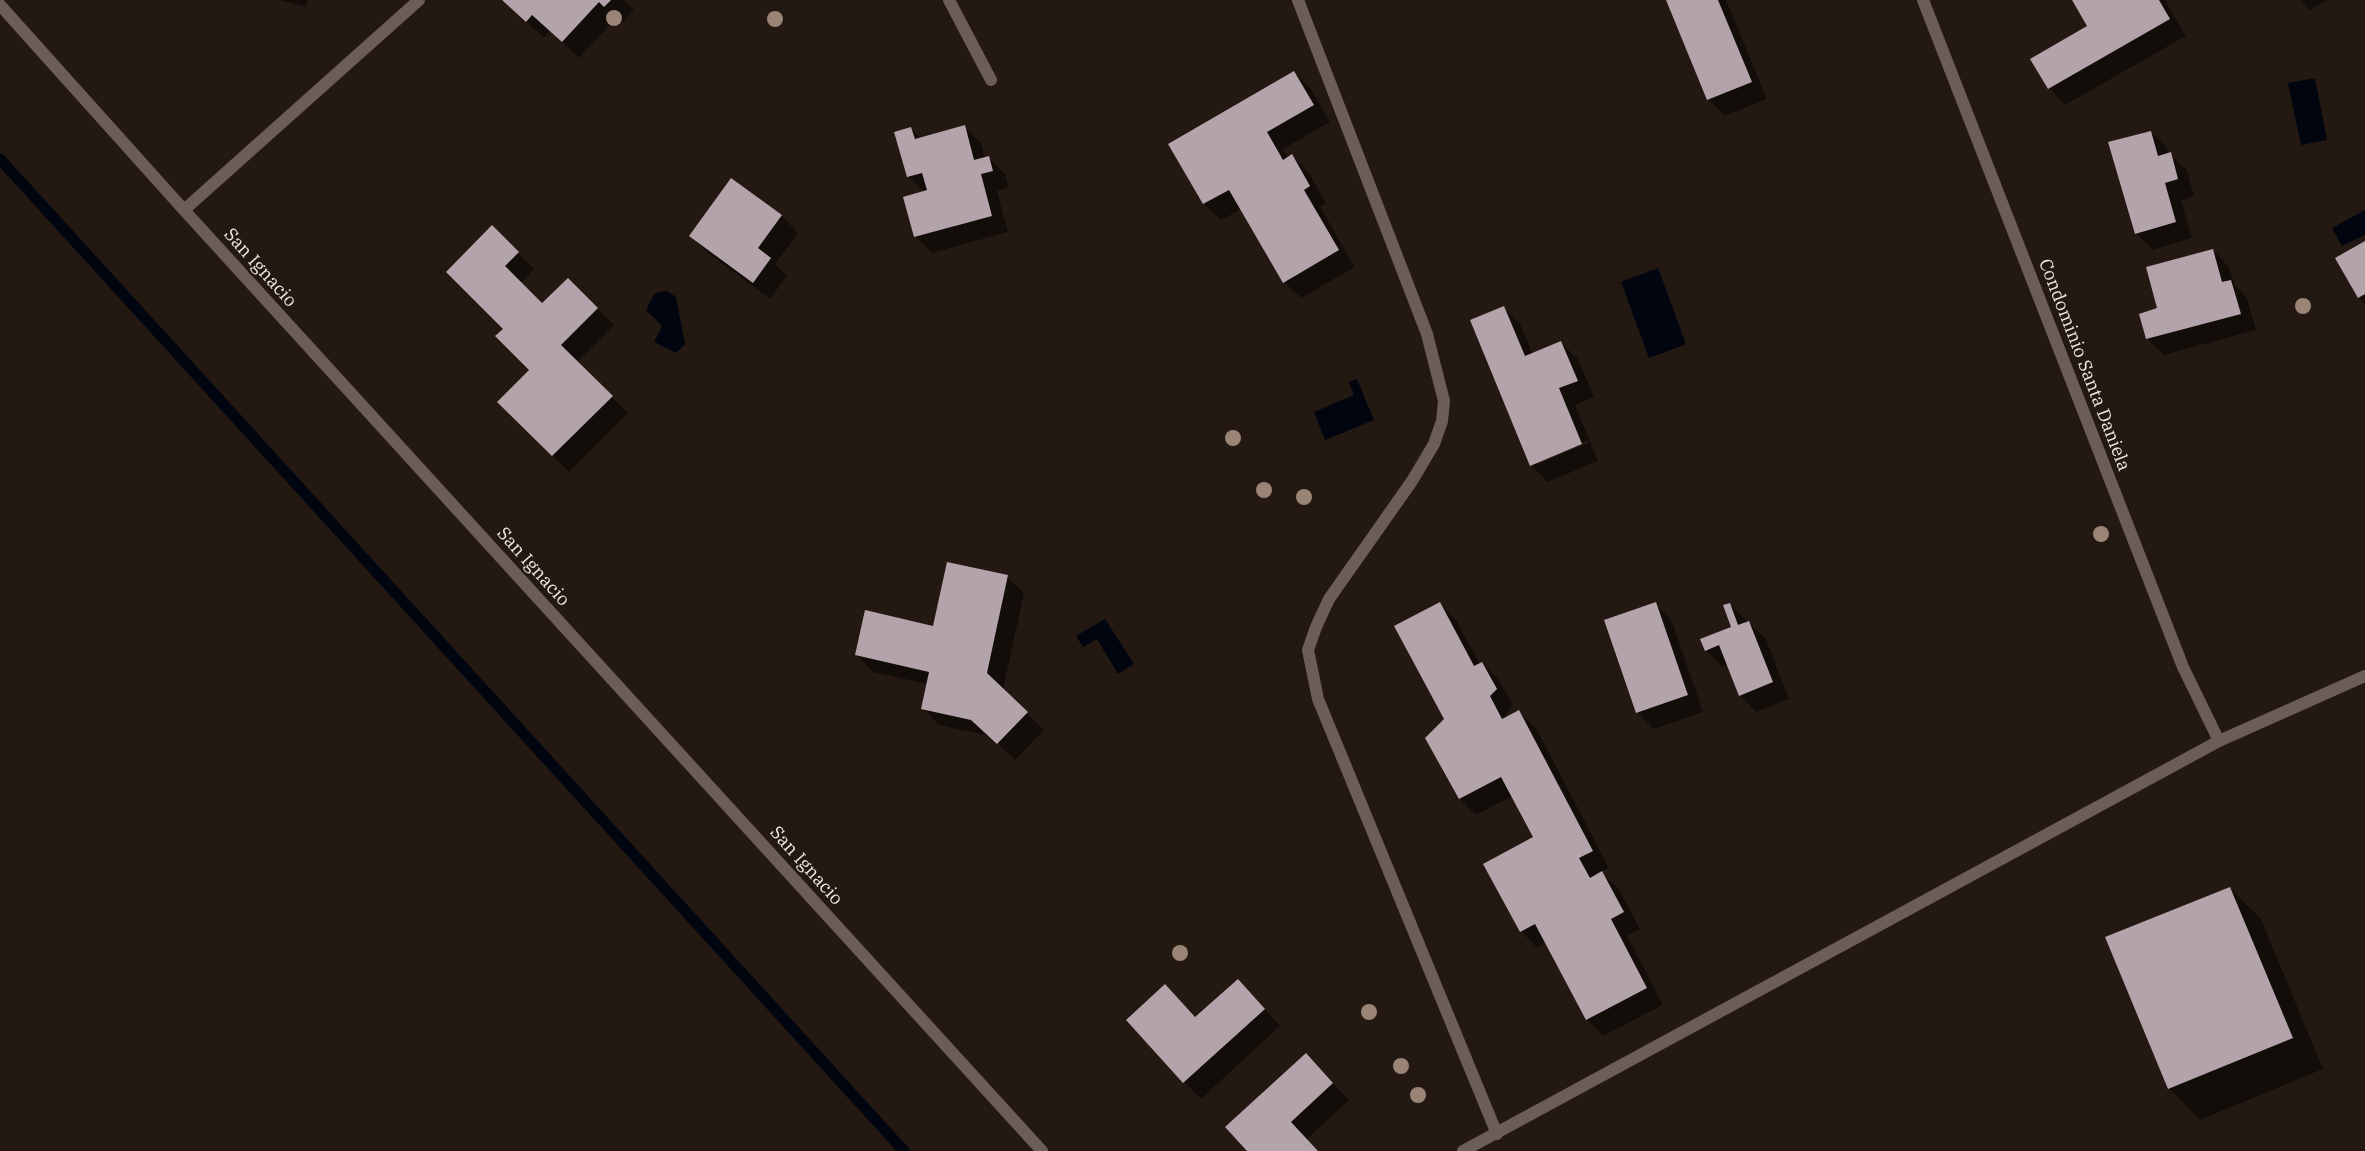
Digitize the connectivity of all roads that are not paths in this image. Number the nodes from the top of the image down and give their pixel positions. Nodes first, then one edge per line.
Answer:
1 (419, 0) edge
2 (949, 0) edge
3 (1298, 0) edge
4 (1923, 0) edge
5 (0, 5) edge
6 (991, 80) dead end
7 (184, 210) junction
8 (2365, 676) edge
9 (2219, 741) junction
10 (1497, 1134) junction
11 (1042, 1151) edge
12 (1462, 1151) edge

1 - 7 street
2 - 6 street
3 - 10 street
4 - 9 street, Condominio Santa Daniela
5 - 7 street, San Ignacio
7 - 11 street, San Ignacio
8 - 9 street
9 - 10 street
10 - 12 street

